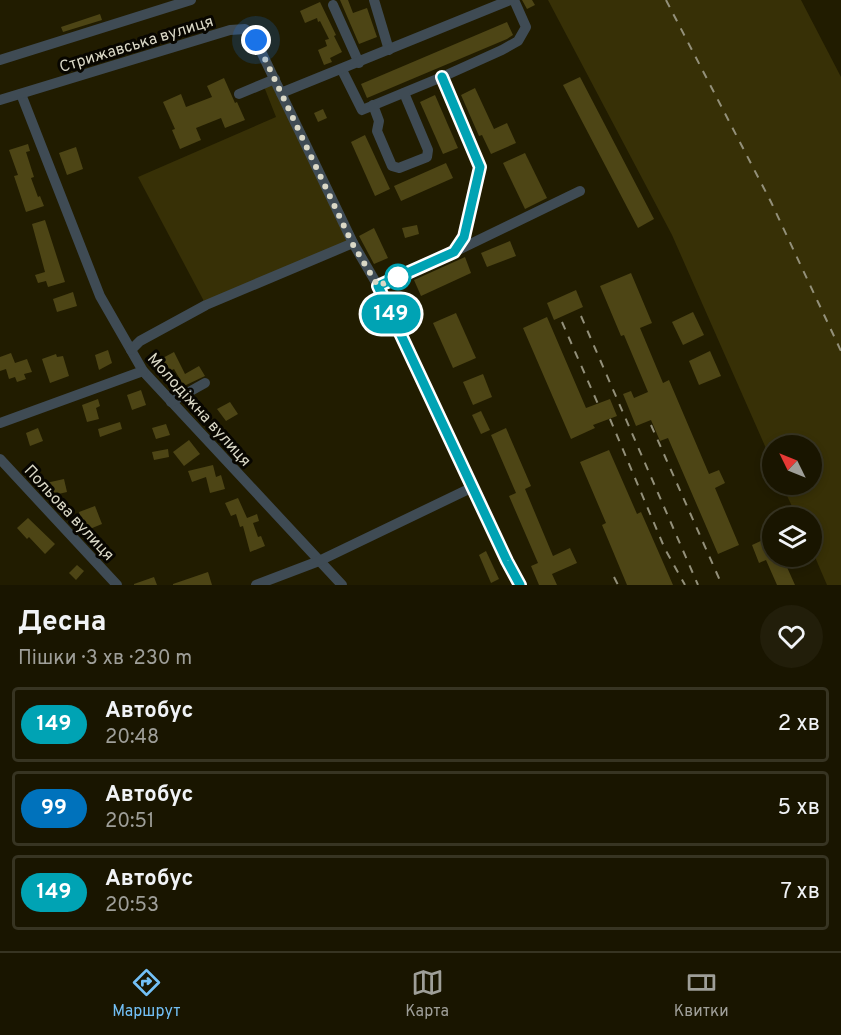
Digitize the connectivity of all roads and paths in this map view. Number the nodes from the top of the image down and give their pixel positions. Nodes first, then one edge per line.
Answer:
1 (191, 0) edge
2 (374, 0) edge
3 (512, 0) edge
4 (333, 5) dead end
5 (389, 50) junction
6 (0, 60) edge
7 (359, 63) junction
8 (342, 70) junction
9 (442, 77) junction
10 (275, 79) junction
11 (281, 93) junction
12 (404, 93) junction
13 (21, 94) junction
14 (239, 94) dead end
15 (0, 100) edge
16 (373, 105) junction
17 (580, 191) dead end
18 (352, 243) junction
19 (454, 252) junction
20 (378, 286) junction
21 (131, 350) junction
22 (143, 371) junction
23 (205, 383) dead end
24 (171, 402) junction
25 (0, 423) edge
26 (0, 459) edge
27 (473, 487) junction
28 (319, 561) junction
29 (117, 585) edge
30 (256, 585) edge
31 (342, 585) edge
32 (520, 585) edge

1 - 6 street
2 - 5 street
3 - 5 street
3 - 9 street
4 - 7 street
5 - 7 street
7 - 8 street
8 - 11 street
8 - 16 street
9 - 12 street
9 - 19 street
10 - 11 street, Стрижавська вулиця
10 - 13 street, Стрижавська вулиця
10 - 14 street
11 - 18 street, Стрижавська вулиця
12 - 16 street
12 - 16 street
13 - 15 street, Стрижавська вулиця
13 - 21 street, Молодіжна вулиця
17 - 19 street
18 - 20 street, Стрижавська вулиця
18 - 21 street
19 - 20 street
20 - 27 street, Стрижавська вулиця
21 - 22 street, Молодіжна вулиця
22 - 24 street, Молодіжна вулиця
22 - 25 street
23 - 24 street
24 - 28 street, Молодіжна вулиця
26 - 29 street, Польова вулиця
27 - 28 street
27 - 32 street, Стрижавська вулиця
28 - 30 street
28 - 31 street, Молодіжна вулиця

